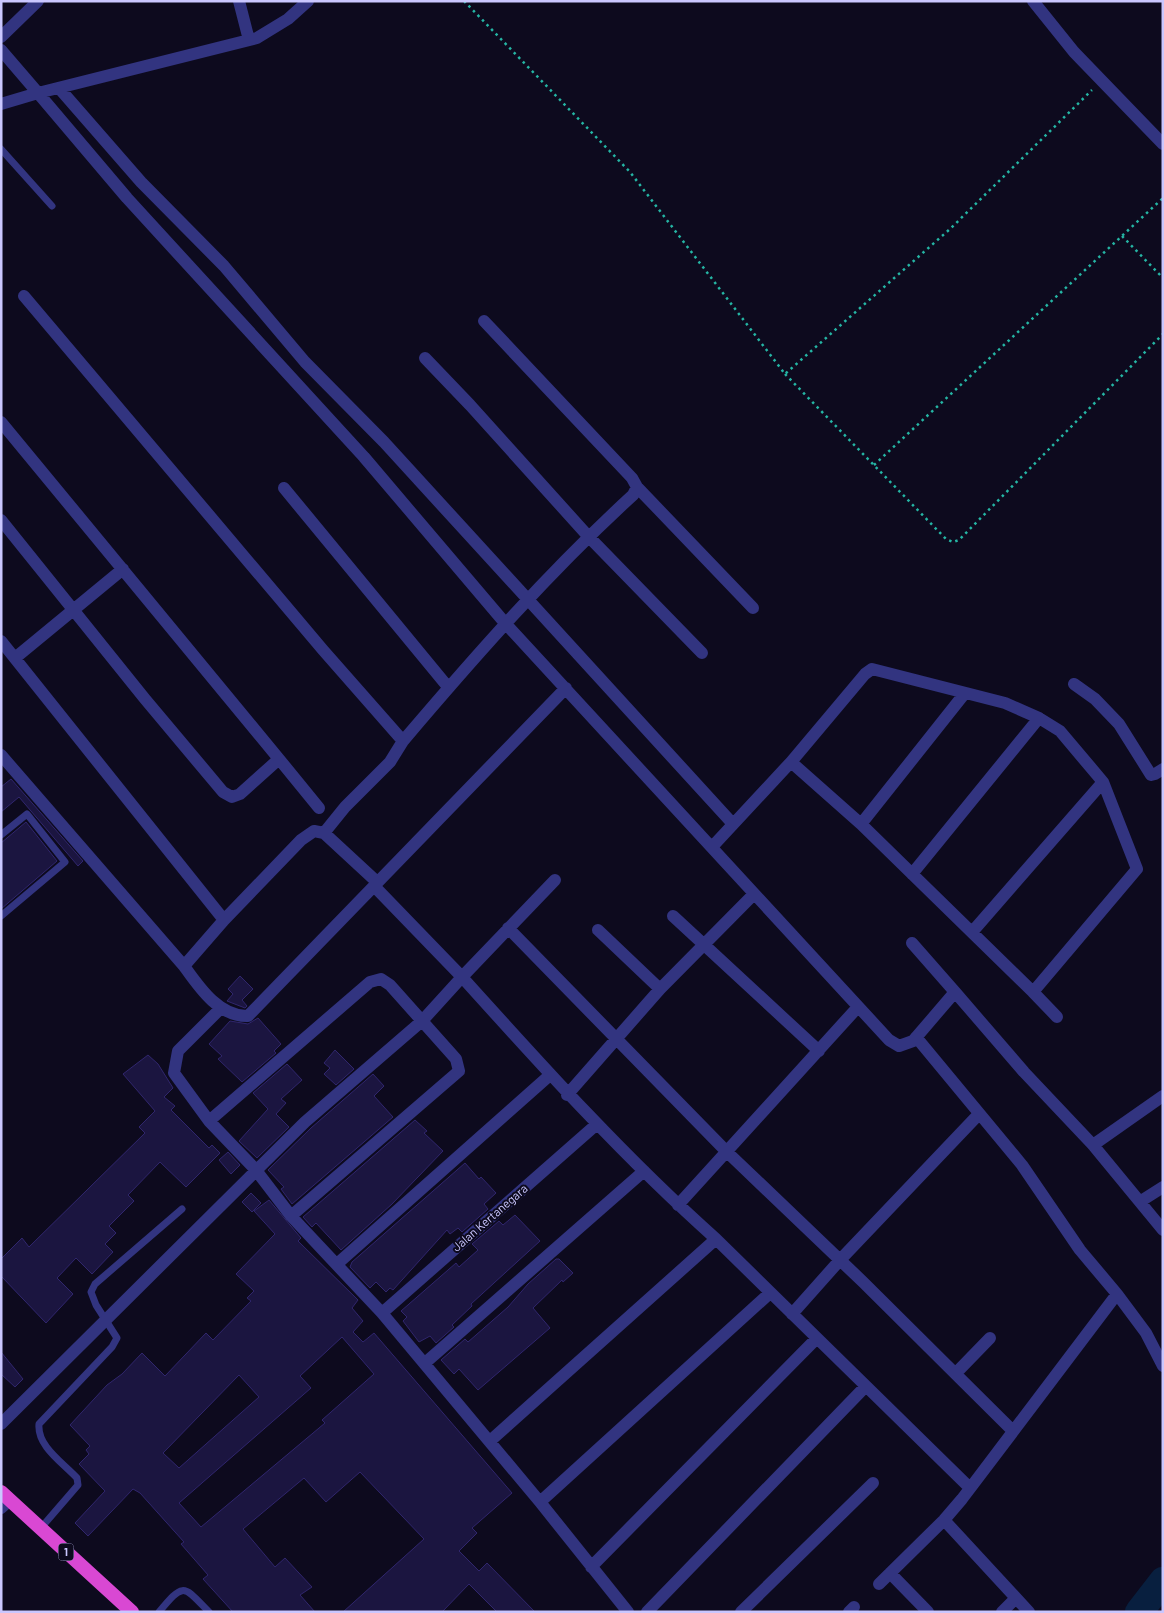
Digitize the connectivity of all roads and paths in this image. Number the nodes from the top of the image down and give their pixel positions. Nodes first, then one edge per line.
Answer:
1 (38, 1) edge
2 (239, 1) edge
3 (308, 1) edge
4 (464, 1) edge
5 (1033, 1) edge
6 (1, 37) edge
7 (253, 39) junction
8 (1, 50) edge
9 (1101, 81) junction
10 (59, 88) junction
11 (38, 93) junction
12 (1, 104) edge
13 (1163, 144) edge
14 (1, 149) edge
15 (1163, 198) edge
16 (52, 206) dead end
17 (1122, 236) junction
18 (1163, 278) edge
19 (24, 296) dead end
20 (484, 321) dead end
21 (1163, 334) edge
22 (425, 358) dead end
23 (785, 374) junction
24 (1, 422) edge
25 (874, 465) junction
26 (637, 487) junction
27 (284, 488) dead end
28 (1, 520) edge
29 (588, 536) junction
30 (123, 569) junction
31 (527, 599) junction
32 (74, 608) junction
33 (753, 608) dead end
34 (506, 623) junction
35 (1, 641) edge
36 (702, 653) dead end
37 (14, 658) junction
38 (1074, 684) dead end
39 (448, 687) junction
40 (566, 688) junction
41 (966, 693) junction
42 (1039, 718) junction
43 (403, 741) junction
44 (1, 755) edge
45 (279, 759) junction
46 (791, 762) junction
47 (1163, 769) edge
48 (1103, 782) junction
49 (319, 808) dead end
50 (733, 824) junction
51 (861, 824) junction
52 (324, 833) junction
53 (1, 835) edge
54 (712, 847) junction
55 (912, 874) junction
56 (555, 880) dead end
57 (376, 884) junction
58 (754, 894) junction
59 (1, 916) edge
60 (673, 916) dead end
61 (224, 920) junction
62 (508, 928) junction
63 (598, 930) dead end
64 (973, 932) junction
65 (912, 943) dead end
66 (702, 944) junction
67 (184, 966) junction
68 (462, 977) junction
69 (660, 989) junction
70 (955, 992) junction
71 (1033, 992) junction
72 (221, 1008) junction
73 (857, 1008) junction
74 (1057, 1017) dead end
75 (422, 1021) junction
76 (916, 1037) junction
77 (616, 1041) junction
78 (819, 1051) junction
79 (550, 1075) junction
80 (567, 1095) junction
81 (1163, 1096) edge
82 (979, 1114) junction
83 (209, 1121) junction
84 (597, 1124) junction
85 (1093, 1145) junction
86 (726, 1151) junction
87 (256, 1170) junction
88 (644, 1171) junction
89 (1163, 1187) edge
90 (1141, 1201) junction
91 (678, 1206) junction
92 (182, 1209) dead end
93 (291, 1216) junction
94 (1163, 1230) edge
95 (716, 1239) junction
96 (840, 1260) junction
97 (337, 1264) junction
98 (770, 1293) junction
99 (1117, 1294) junction
100 (382, 1313) junction
101 (792, 1314) junction
102 (106, 1320) junction
103 (990, 1338) dead end
104 (816, 1339) junction
105 (425, 1363) junction
106 (1163, 1366) edge
107 (956, 1373) junction
108 (865, 1387) junction
109 (1, 1424) edge
110 (1013, 1431) junction
111 (490, 1441) junction
112 (873, 1483) dead end
113 (970, 1488) junction
114 (4, 1500) edge
115 (540, 1502) junction
116 (944, 1520) junction
117 (40, 1529) junction
118 (591, 1567) junction
119 (890, 1573) junction
120 (879, 1584) dead end
121 (1016, 1598) junction
122 (132, 1612) edge
123 (158, 1612) edge
124 (210, 1612) edge
125 (628, 1612) edge
126 (647, 1612) edge
127 (742, 1612) edge
128 (928, 1612) edge
129 (1002, 1612) edge
130 (1029, 1612) edge

1 - 6 street
2 - 7 street
3 - 7 street
4 - 23 path
5 - 9 street
7 - 10 street
8 - 11 street
9 - 13 street
9 - 23 path
10 - 11 street
10 - 31 street
11 - 12 street
11 - 34 street
14 - 16 lane
15 - 17 path
17 - 18 path
17 - 25 path
19 - 43 street
20 - 26 street
21 - 25 path
22 - 29 street
23 - 25 path
24 - 30 street
26 - 29 street
26 - 33 street
27 - 39 street
28 - 32 street
29 - 31 street
29 - 36 street
30 - 32 street
30 - 45 street
31 - 34 street
31 - 50 street
32 - 37 street
32 - 45 street
34 - 39 street
34 - 40 street
35 - 37 street
37 - 61 street
38 - 47 street
39 - 43 street
40 - 54 street
40 - 57 street
41 - 42 street
41 - 46 street
41 - 51 street
42 - 48 street
42 - 55 street
43 - 52 street
44 - 67 street
45 - 49 street
46 - 50 street
46 - 51 street
48 - 64 street
48 - 71 street
50 - 54 street
51 - 55 street
52 - 57 street
52 - 61 street
53 - 59 lane
54 - 58 street
55 - 64 street
56 - 62 street
57 - 68 street
57 - 72 street
58 - 66 street
58 - 73 street
60 - 66 street
61 - 67 street
62 - 68 street
62 - 77 street
63 - 69 street
64 - 71 street
65 - 70 street
66 - 69 street
66 - 78 street
67 - 72 street
68 - 75 street
68 - 79 street
69 - 77 street
70 - 76 street
70 - 85 street
71 - 74 street
72 - 83 street
73 - 76 street
73 - 78 street
75 - 83 street
75 - 87 street
75 - 93 street
76 - 82 street
77 - 80 street
77 - 86 street
78 - 86 street
79 - 80 street
79 - 97 street
80 - 84 street
81 - 85 street
82 - 96 street
82 - 99 street
83 - 87 street
84 - 88 street
84 - 100 street, Jalan Kertanegara
85 - 90 street
86 - 91 street
86 - 96 street
87 - 93 street
87 - 102 street
88 - 91 street
88 - 105 street
89 - 90 street
90 - 94 street
91 - 95 street
92 - 102 lane
93 - 97 street
95 - 98 street
95 - 111 street
96 - 101 street
96 - 107 street
97 - 100 street
98 - 101 street
98 - 115 street
99 - 106 street
99 - 110 street
100 - 105 street
101 - 104 street
102 - 109 street
102 - 117 lane
103 - 107 street
104 - 108 street
104 - 118 street
105 - 111 street
107 - 110 street
108 - 113 street
108 - 126 street
110 - 113 street
111 - 115 street
112 - 127 street
113 - 116 street
114 - 117 highway, 1
115 - 118 street
116 - 119 street
116 - 121 street
117 - 122 highway, 1
118 - 125 street
119 - 120 street
119 - 128 street
121 - 129 street
121 - 130 street
123 - 124 lane

